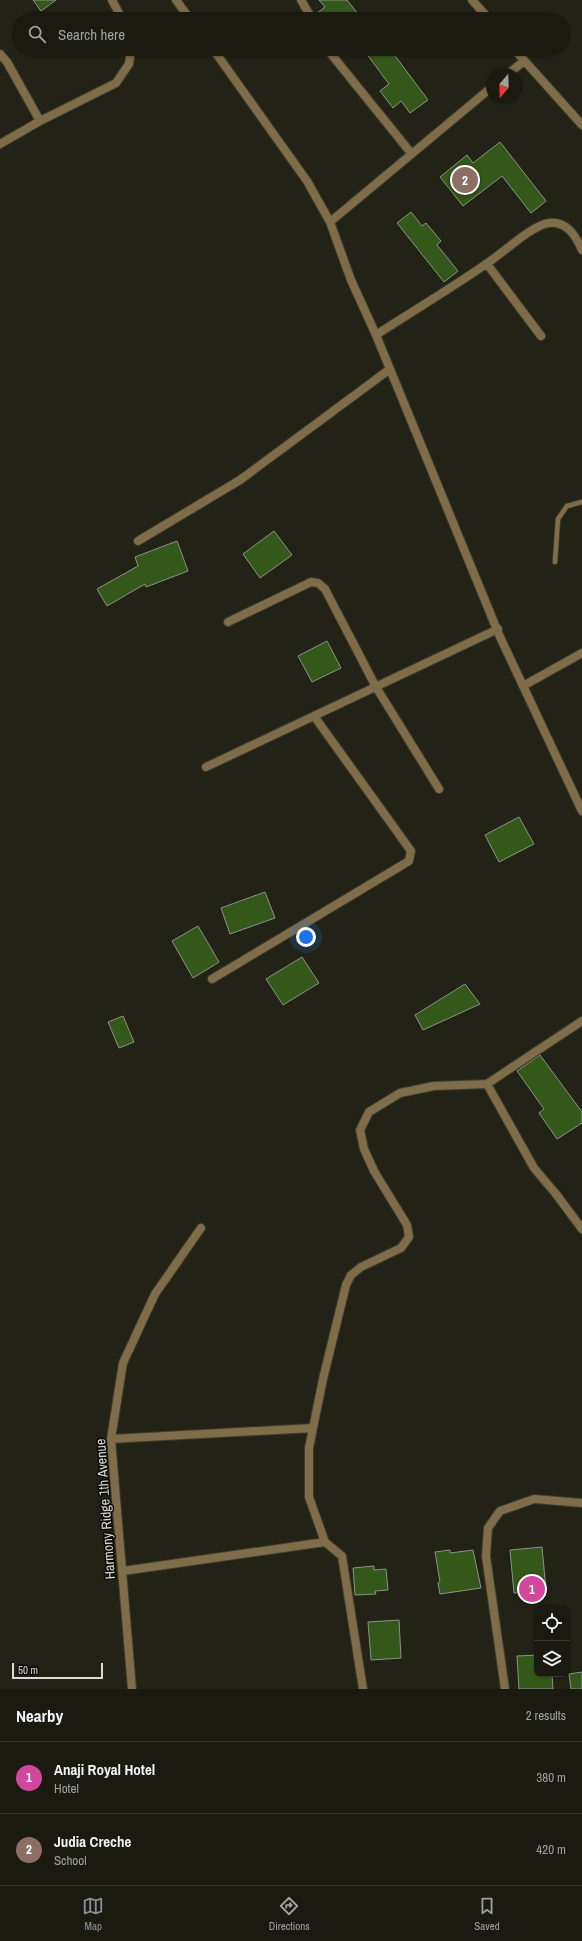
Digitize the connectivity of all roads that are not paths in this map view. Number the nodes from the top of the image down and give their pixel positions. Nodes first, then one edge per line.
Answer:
1 (112, 0) edge
2 (176, 0) edge
3 (301, 0) edge
4 (472, 0) edge
5 (118, 12) edge
6 (185, 12) edge
7 (308, 12) edge
8 (483, 12) edge
9 (0, 54) edge
10 (131, 56) edge
11 (218, 56) edge
12 (333, 56) edge
13 (520, 56) edge
14 (524, 61) junction
15 (515, 68) edge
16 (486, 92) edge
17 (40, 121) junction
18 (582, 125) edge
19 (0, 144) edge
20 (411, 153) junction
21 (330, 222) junction
22 (582, 250) edge
23 (487, 264) junction
24 (376, 335) junction
25 (541, 336) dead end
26 (390, 369) junction
27 (582, 502) edge
28 (138, 541) dead end
29 (555, 562) dead end
30 (228, 622) dead end
31 (498, 629) junction
32 (582, 653) edge
33 (523, 686) junction
34 (376, 687) junction
35 (314, 716) junction
36 (206, 767) dead end
37 (439, 789) dead end
38 (582, 811) edge
39 (212, 979) dead end
40 (582, 1021) edge
41 (487, 1084) junction
42 (201, 1228) dead end
43 (582, 1229) edge
44 (313, 1428) junction
45 (111, 1439) junction
46 (582, 1503) edge
47 (325, 1542) junction
48 (123, 1571) junction
49 (132, 1689) edge
50 (362, 1689) edge
51 (505, 1689) edge

1 - 5 street
2 - 6 street
3 - 7 street
4 - 8 street
9 - 17 street
10 - 17 street
11 - 21 street
12 - 20 street
13 - 14 street
14 - 15 street
14 - 18 street
16 - 20 street
17 - 19 street
20 - 21 street
21 - 24 street
22 - 23 street
23 - 24 street
23 - 25 street
24 - 26 street
26 - 28 street
26 - 31 street
27 - 29 lane
30 - 34 street
31 - 33 street
31 - 34 street
32 - 33 street
33 - 38 street
34 - 35 street
34 - 37 street
35 - 36 street
35 - 39 street
40 - 41 street
41 - 43 street
41 - 44 street
42 - 45 street, Harmony Ridge 1th Avenue
44 - 45 street
44 - 47 street
45 - 48 street, Harmony Ridge 1th Avenue
46 - 51 street
47 - 48 street
47 - 50 street
48 - 49 street, Harmony Ridge 1th Avenue

